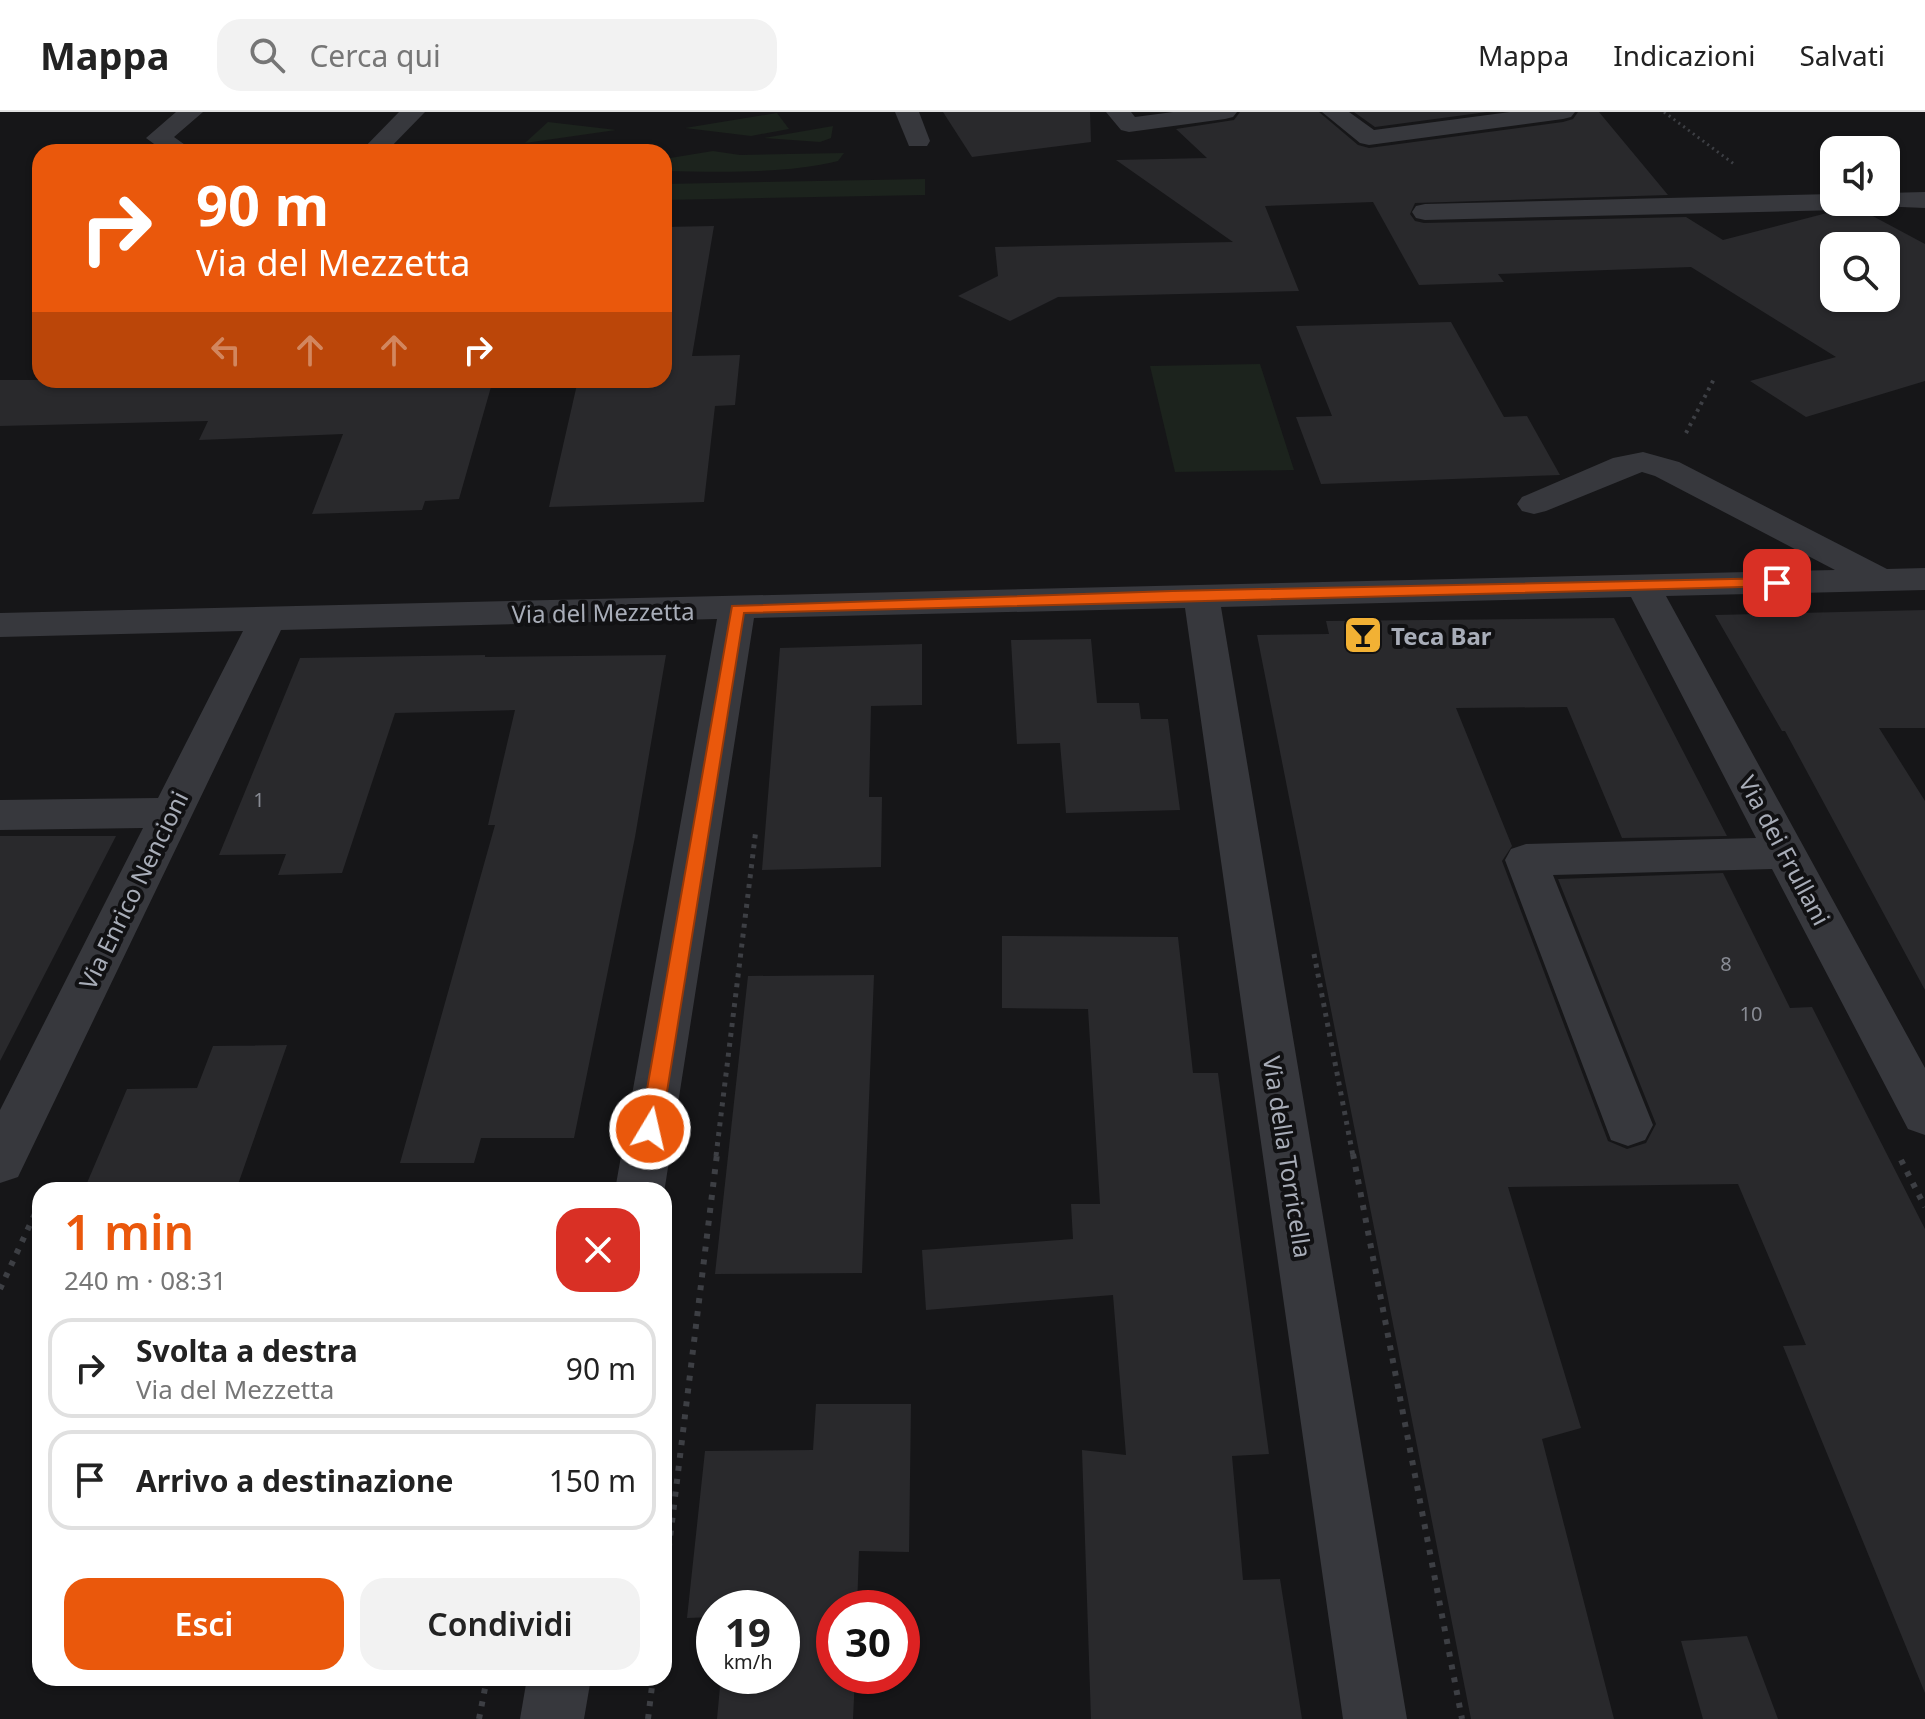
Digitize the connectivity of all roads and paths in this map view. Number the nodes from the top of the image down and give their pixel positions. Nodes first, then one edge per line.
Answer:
1 (191, 112) edge
2 (413, 112) edge
3 (907, 112) edge
4 (1118, 112) edge
5 (1225, 112) edge
6 (1334, 112) edge
7 (1563, 112) edge
8 (1664, 112) edge
9 (918, 141) dead end
10 (169, 144) edge
11 (380, 144) edge
12 (1925, 200) edge
13 (1900, 201) edge
14 (1820, 202) edge
15 (1787, 203) junction
16 (1425, 212) dead end
17 (1715, 377) dead end
18 (1667, 469) junction
19 (1534, 504) dead end
20 (1879, 579) junction
21 (1925, 579) edge
22 (1643, 586) junction
23 (1201, 595) junction
24 (737, 609) junction
25 (267, 620) junction
26 (0, 625) edge
27 (170, 813) junction
28 (0, 815) edge
29 (757, 815) dead end
30 (1787, 853) junction
31 (1312, 942) dead end
32 (1925, 1114) edge
33 (1628, 1125) dead end
34 (0, 1161) edge
35 (641, 1182) edge
36 (32, 1220) edge
37 (0, 1289) edge
38 (672, 1521) edge
39 (485, 1686) edge
40 (558, 1686) edge
41 (652, 1686) edge
42 (479, 1719) edge
43 (552, 1719) edge
44 (648, 1719) edge
45 (1375, 1719) edge
46 (1462, 1719) edge

1 - 10 street
2 - 11 street
3 - 9 street
4 - 5 street
6 - 7 street
8 - 15 path
12 - 13 street
14 - 15 street
15 - 16 street
17 - 18 path
18 - 19 street
18 - 20 street
20 - 21 street, Via del Mezzetta
20 - 22 street, Via del Mezzetta
22 - 23 street, Via del Mezzetta
22 - 30 street, Via dei Frullani
23 - 24 street, Via del Mezzetta
23 - 45 street, Via della Torricella
24 - 25 street, Via del Mezzetta
24 - 35 street
25 - 26 street, Via del Mezzetta
25 - 27 street, Via Enrico Nencioni
27 - 28 street
27 - 34 street, Via Enrico Nencioni
29 - 38 path
30 - 32 street, Via dei Frullani
30 - 33 street
31 - 46 path
36 - 37 path
39 - 42 path
40 - 43 street
41 - 44 path

